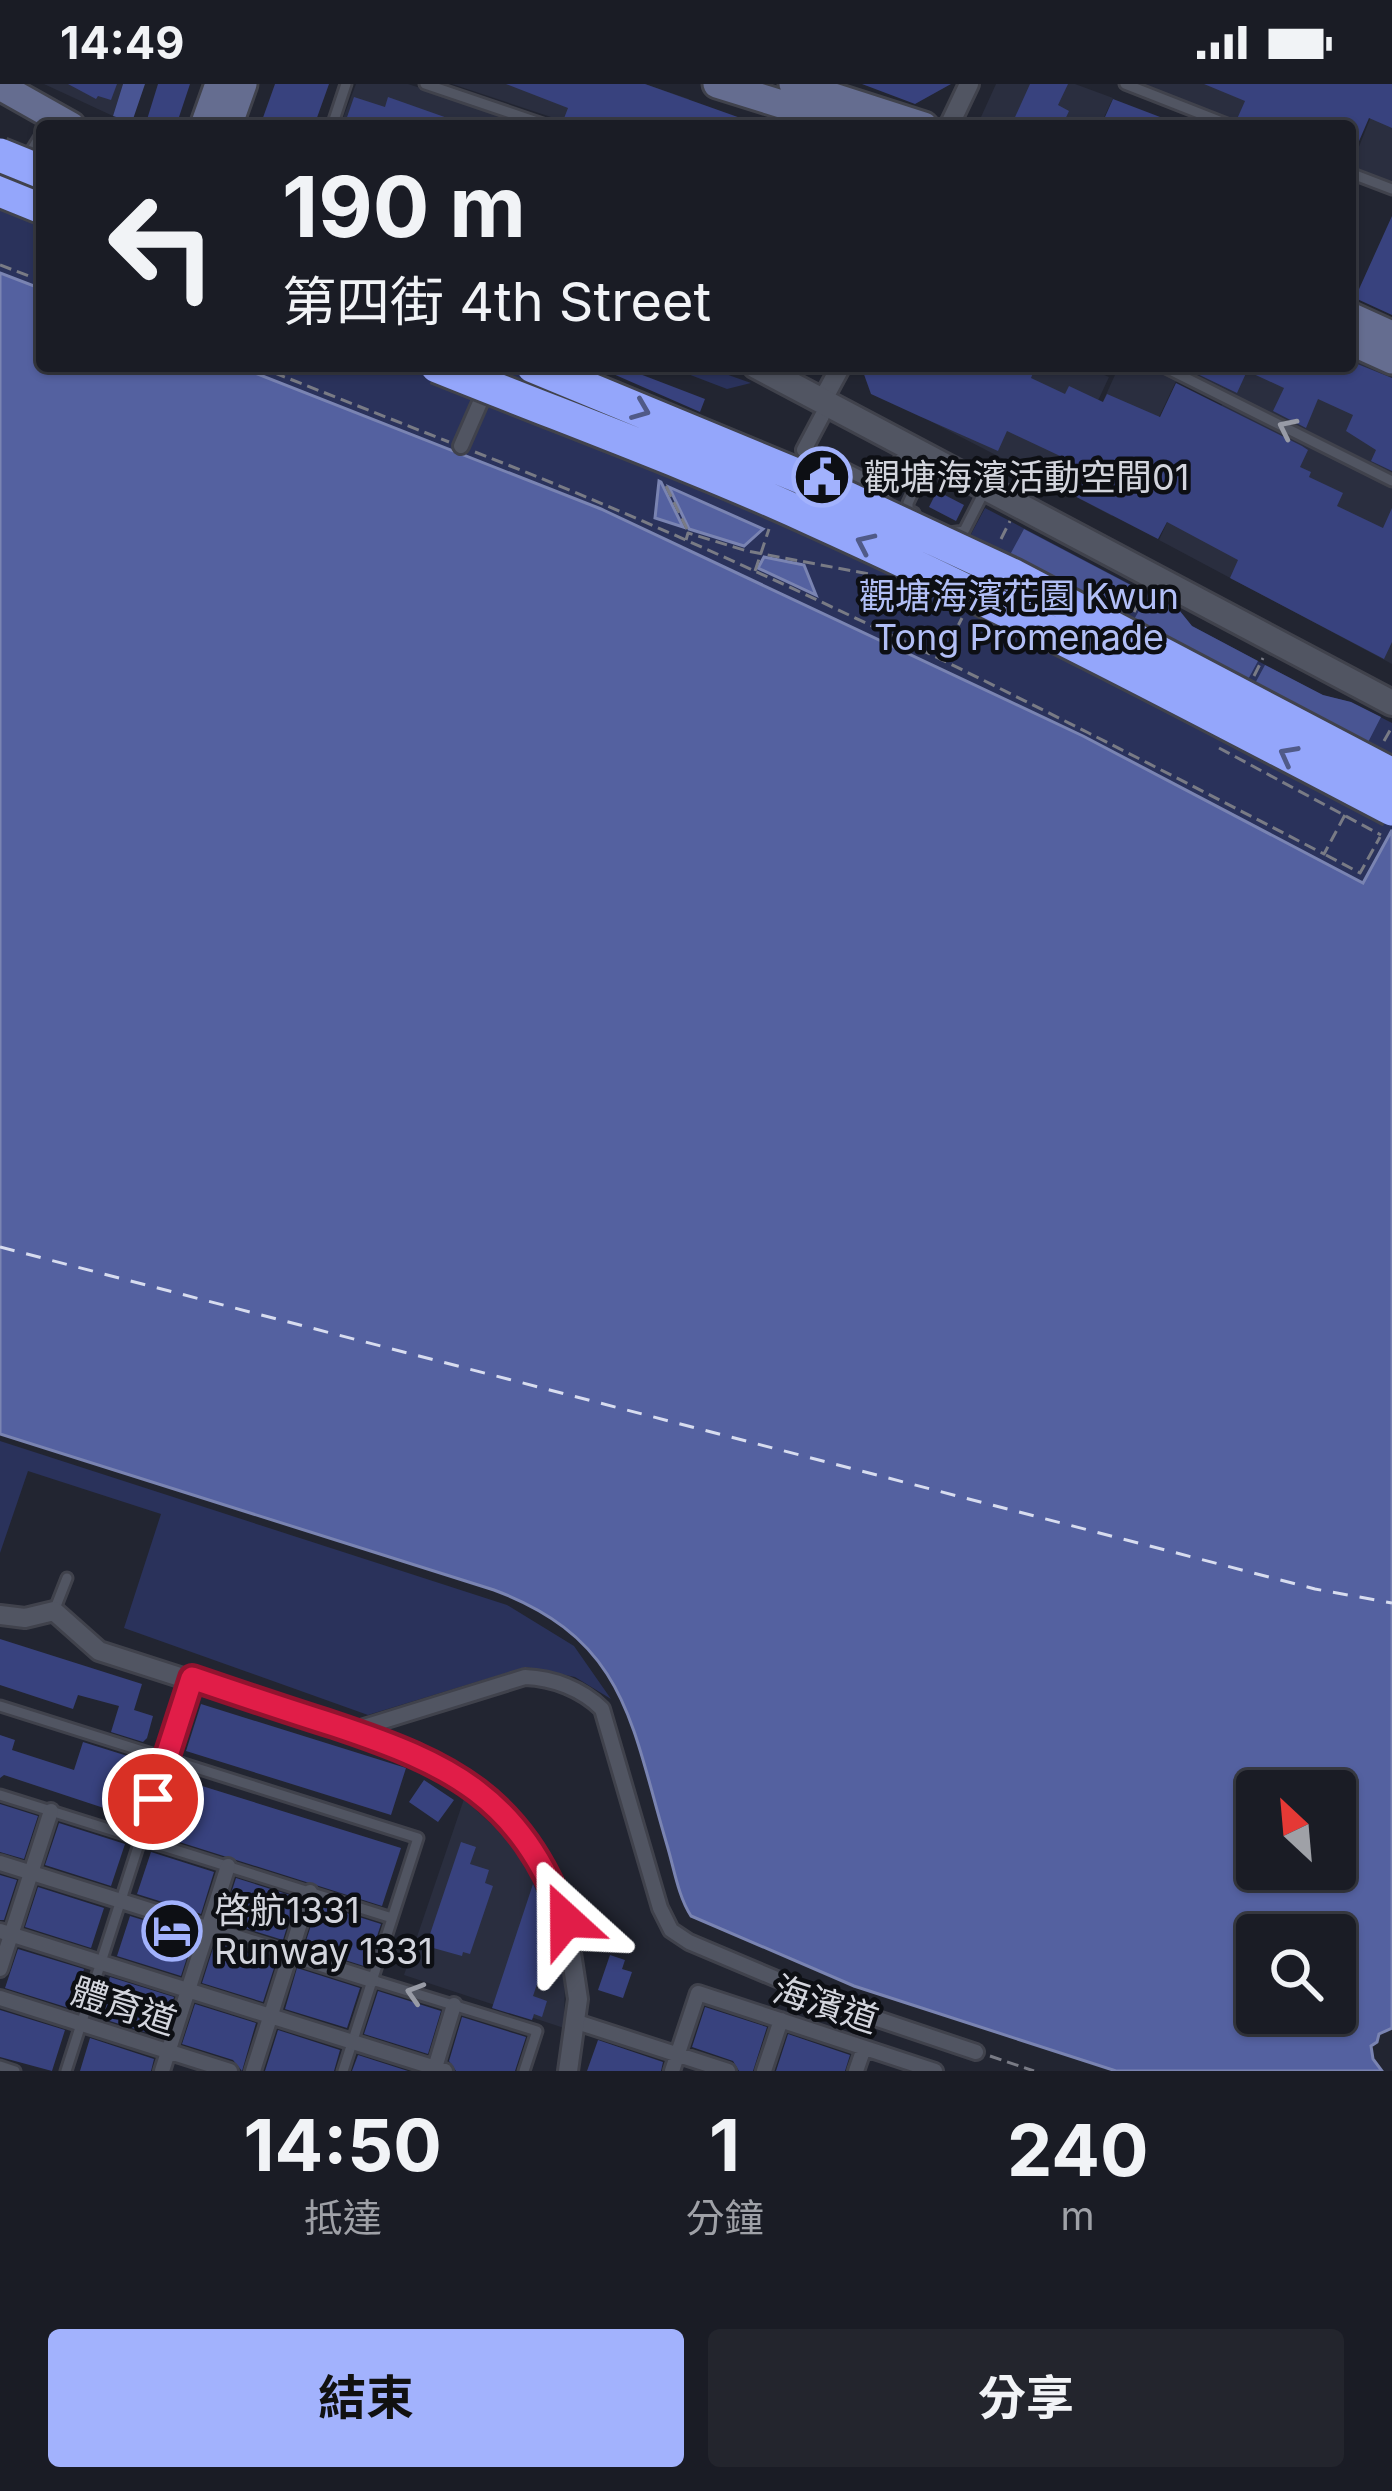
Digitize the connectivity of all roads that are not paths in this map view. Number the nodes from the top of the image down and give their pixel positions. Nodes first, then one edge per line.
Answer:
1 (219, 84) edge
2 (243, 84) edge
3 (346, 84) edge
4 (425, 84) edge
5 (717, 84) edge
6 (793, 84) edge
7 (969, 84) edge
8 (1125, 84) edge
9 (0, 86) edge
10 (45, 120) edge
11 (206, 120) edge
12 (230, 120) edge
13 (334, 120) edge
14 (531, 120) edge
15 (833, 120) edge
16 (905, 120) edge
17 (952, 120) edge
18 (1217, 120) edge
19 (36, 150) edge
20 (0, 155) edge
21 (36, 170) edge
22 (1356, 175) edge
23 (6, 189) edge
24 (1392, 189) edge
25 (36, 204) edge
26 (1356, 319) edge
27 (1392, 334) edge
28 (1356, 344) edge
29 (1392, 360) edge
30 (452, 372) edge
31 (493, 372) edge
32 (546, 372) edge
33 (765, 372) edge
34 (838, 372) edge
35 (1174, 372) edge
36 (822, 409) junction
37 (461, 446) road end
38 (928, 460) junction
39 (901, 461) dead end
40 (1392, 481) edge
41 (985, 490) junction
42 (923, 518) dead end
43 (938, 526) dead end
44 (1392, 703) edge
45 (1387, 760) edge
46 (1392, 809) edge
47 (67, 1578) dead end
48 (54, 1611) junction
49 (0, 1615) edge
50 (192, 1678) junction
51 (0, 1706) edge
52 (350, 1731) junction
53 (166, 1759) junction
54 (0, 1795) edge
55 (51, 1811) junction
56 (140, 1839) junction
57 (0, 1863) edge
58 (227, 1866) junction
59 (31, 1873) junction
60 (310, 1892) junction
61 (121, 1901) junction
62 (392, 1918) junction
63 (208, 1928) junction
64 (6, 1933) edge
65 (290, 1954) junction
66 (101, 1963) junction
67 (0, 1969) edge
68 (372, 1980) junction
69 (188, 1990) junction
70 (0, 1998) edge
71 (454, 2006) junction
72 (270, 2016) junction
73 (781, 2020) junction
74 (577, 2022) junction
75 (81, 2024) junction
76 (352, 2042) junction
77 (864, 2048) junction
78 (168, 2051) junction
79 (976, 2052) road end
80 (677, 2055) junction
81 (0, 2066) edge
82 (438, 2070) edge
83 (15, 2071) edge
84 (66, 2071) edge
85 (162, 2071) edge
86 (230, 2071) edge
87 (253, 2071) edge
88 (343, 2071) edge
89 (524, 2071) edge
90 (568, 2071) edge
91 (672, 2071) edge
92 (728, 2071) edge
93 (764, 2071) edge
94 (856, 2071) edge
95 (935, 2071) edge

1 - 11 main road
2 - 12 main road
3 - 13 lane
4 - 14 lane
5 - 15 main road
6 - 16 main road
7 - 17 street
8 - 18 lane
9 - 10 main road
19 - 23 street
20 - 21 highway, bridge
22 - 24 lane
23 - 25 highway
26 - 27 main road
28 - 29 main road
46 -> 30 highway, bridge
31 - 37 street
32 -> 45 highway, bridge
33 - 36 street
34 - 36 street
40 -> 35 lane
36 - 38 street
36 - 39 street
38 - 41 street
38 - 42 lane
41 - 43 lane
41 - 44 street
47 - 48 lane
48 - 49 street
48 - 50 street
50 - 52 street
50 - 53 lane
51 - 53 lane
52 - 74 street
52 - 79 street
53 - 56 lane
53 - 62 lane
54 - 55 lane
55 - 56 lane
55 - 59 street
56 - 58 lane
56 - 61 lane
57 - 59 street
58 - 60 lane
58 - 63 street
59 - 61 street
59 - 64 street
60 - 62 lane
60 - 65 street
61 - 63 street
61 - 66 lane
62 - 68 lane
63 - 65 street
63 - 69 street
64 - 66 street
64 - 67 street
65 - 68 street
65 - 72 street
66 - 69 street
66 - 75 lane
71 -> 68 lane
68 - 76 lane
69 - 72 street
69 - 78 street
70 - 75 street, 體育道
71 - 82 street
71 - 89 lane
72 - 76 street
72 - 87 street
73 - 77 street, 海濱道
73 - 80 street, 海濱道
73 - 93 street
74 - 80 street
74 - 90 street
75 - 78 street, 體育道
75 - 84 lane
76 - 82 street
76 - 88 lane
77 - 94 street
77 - 95 street, 海濱道
78 - 85 street
78 - 86 street, 體育道
80 - 91 street
80 - 92 street
81 - 83 lane

